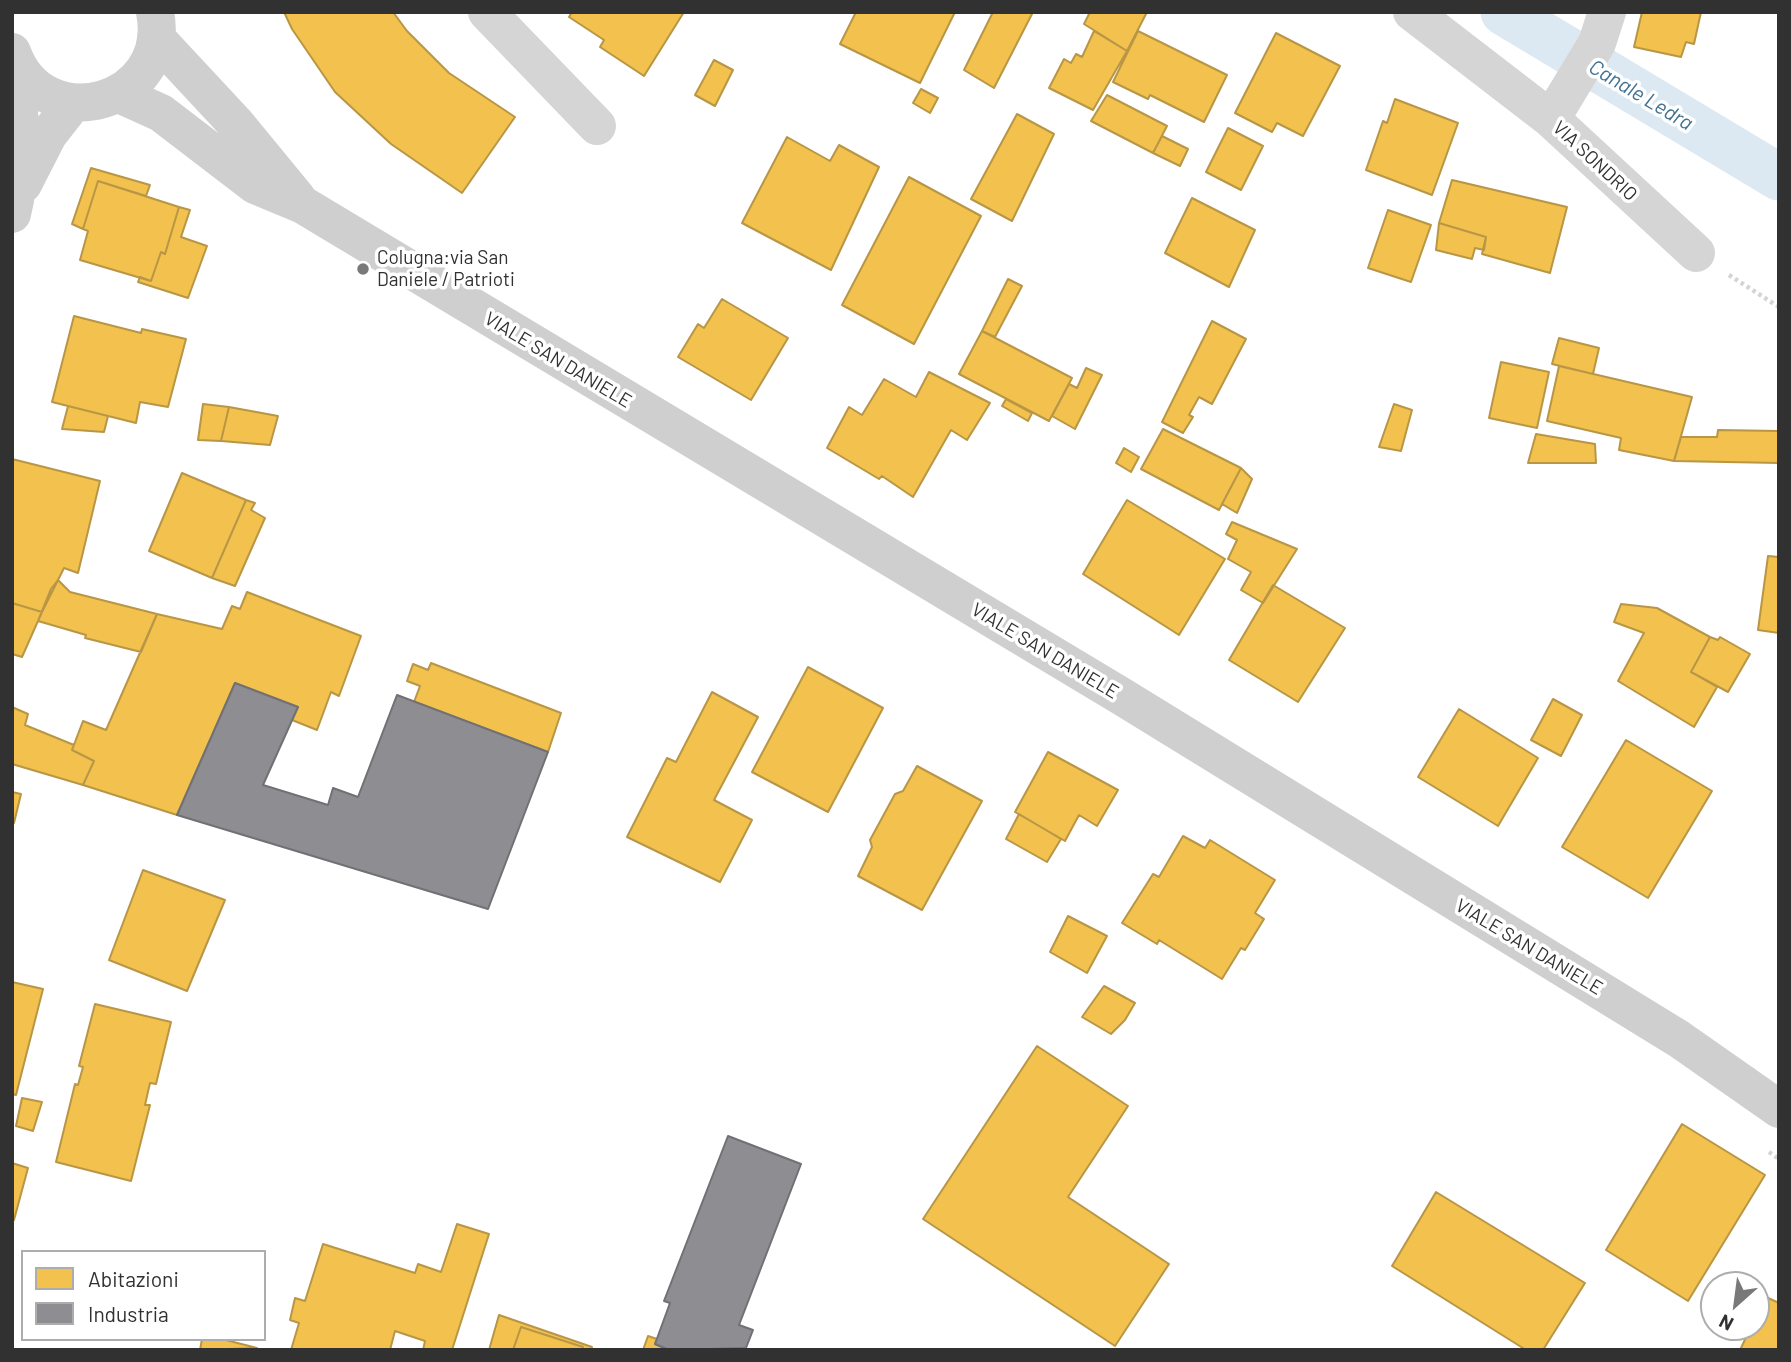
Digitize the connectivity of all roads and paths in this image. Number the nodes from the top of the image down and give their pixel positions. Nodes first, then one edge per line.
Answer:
1 (487, 12) edge
2 (1412, 12) edge
3 (156, 25) edge
4 (1602, 27) edge
5 (15, 58) edge
6 (119, 94) junction
7 (73, 103) junction
8 (1556, 111) junction
9 (597, 126) dead end
10 (303, 205) junction
11 (14, 206) edge
12 (1696, 253) joint
13 (1779, 307) edge
14 (1779, 1110) edge

1 - 9 street
2 - 8 street, VIA SONDRIO
3 - 6 street
3 - 10 street, VIALE SAN DANIELE
4 - 8 street
5 - 7 street
5 - 11 street
6 - 7 street
6 - 10 street, VIALE SAN DANIELE
7 - 11 street
8 - 12 street, VIA SONDRIO
10 - 14 street, VIALE SAN DANIELE
12 - 13 path

